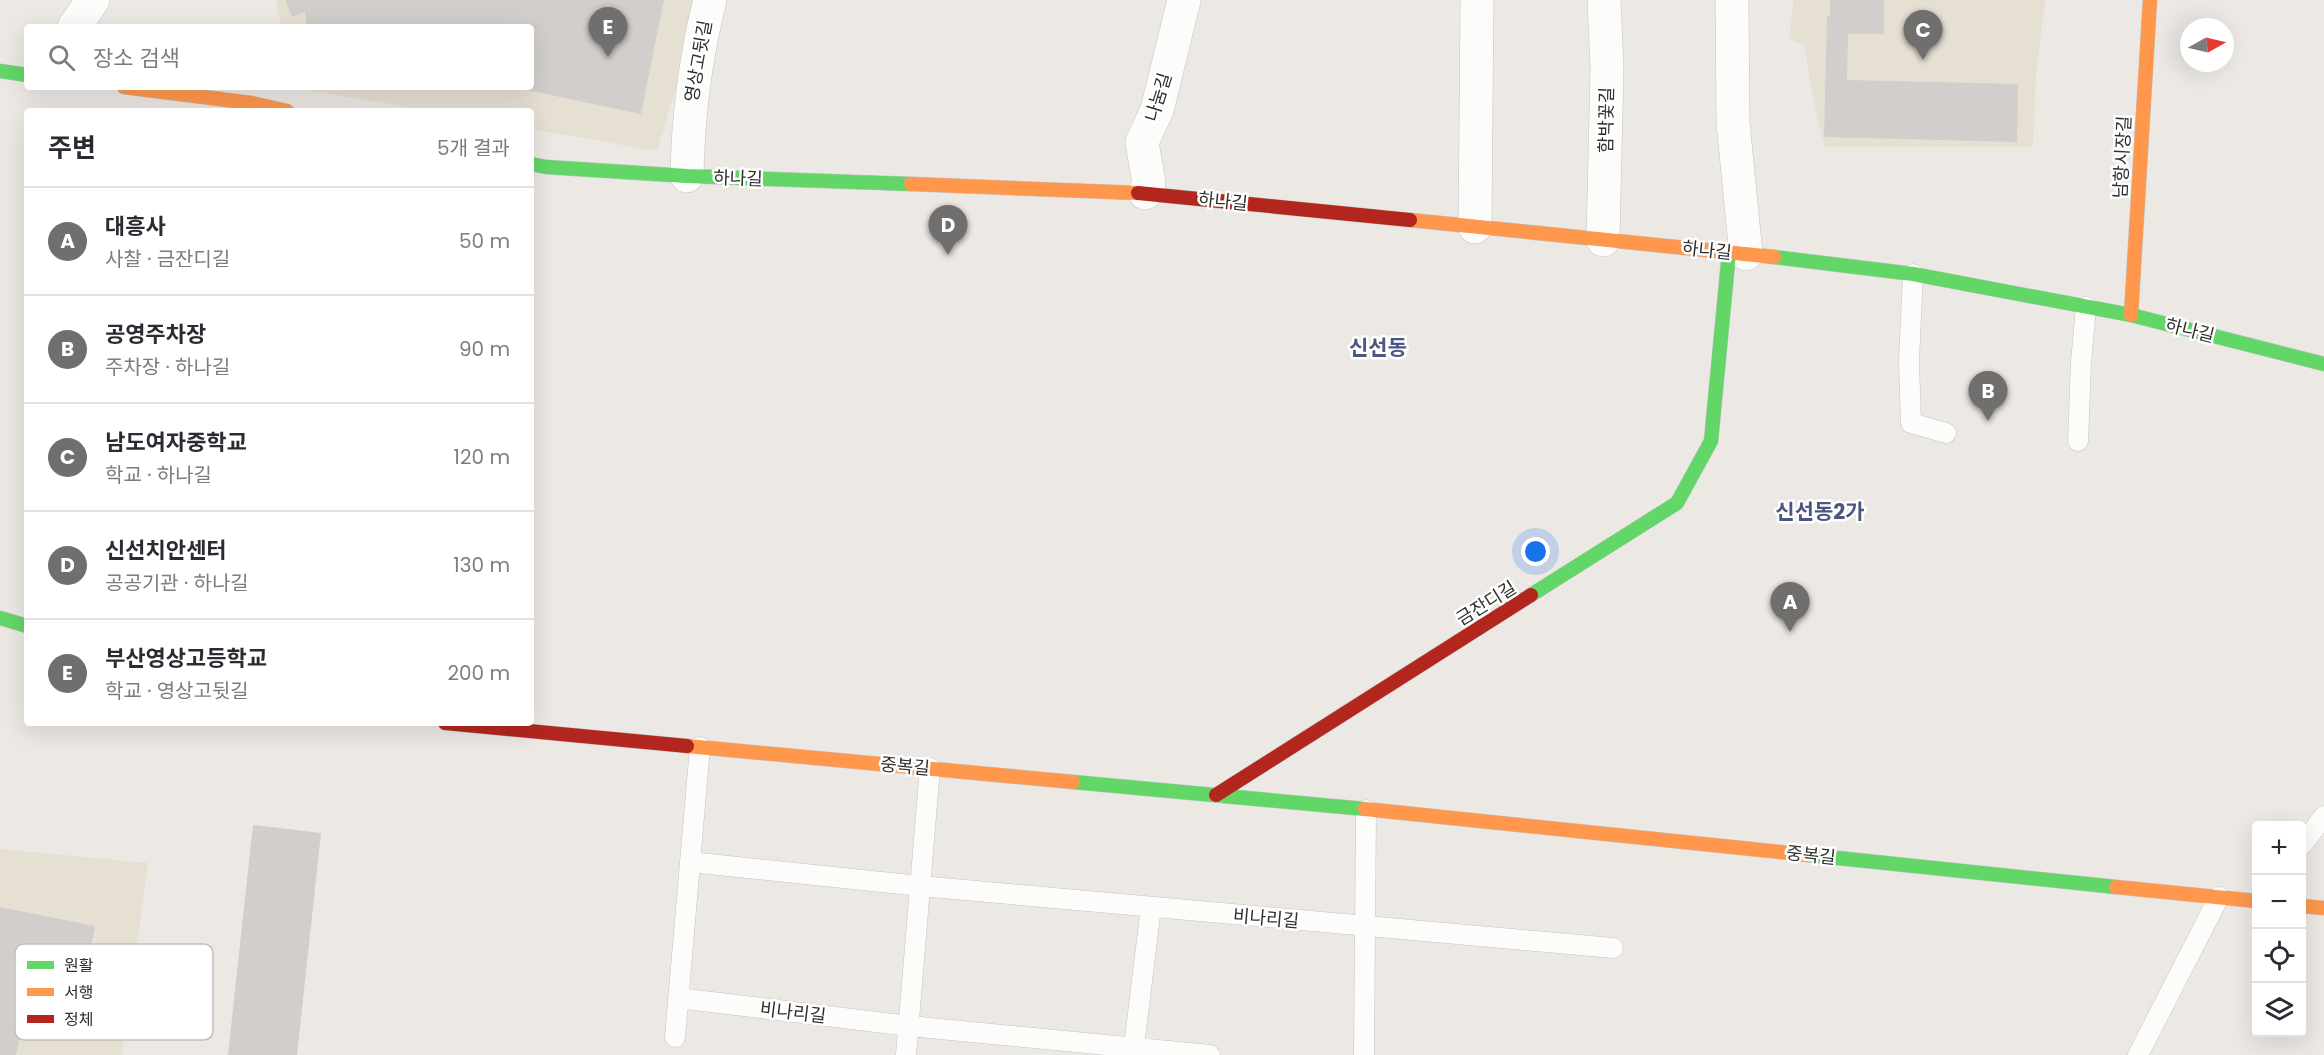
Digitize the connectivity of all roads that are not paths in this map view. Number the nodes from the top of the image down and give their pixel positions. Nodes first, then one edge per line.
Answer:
1 (93, 0) edge
2 (710, 0) edge
3 (1184, 0) edge
4 (1477, 0) edge
5 (1604, 0) edge
6 (1732, 0) edge
7 (2150, 0) edge
8 (76, 24) edge
9 (0, 71) edge
10 (24, 75) edge
11 (148, 90) edge
12 (274, 108) edge
13 (534, 165) edge
14 (687, 176) junction
15 (1145, 193) junction
16 (1475, 227) junction
17 (1603, 240) junction
18 (1738, 253) junction
19 (1913, 274) junction
20 (2086, 307) junction
21 (2131, 315) junction
22 (2324, 364) edge
23 (1946, 433) dead end
24 (2078, 441) dead end
25 (0, 618) edge
26 (24, 625) edge
27 (477, 726) edge
28 (700, 747) junction
29 (930, 768) junction
30 (1216, 795) junction
31 (1366, 810) junction
32 (2324, 816) edge
33 (2306, 838) edge
34 (690, 862) junction
35 (920, 886) junction
36 (2219, 897) junction
37 (2252, 900) edge
38 (2306, 906) edge
39 (1151, 907) junction
40 (2324, 908) edge
41 (1364, 927) junction
42 (1613, 948) dead end
43 (678, 998) junction
44 (909, 1026) junction
45 (675, 1037) dead end
46 (1134, 1051) edge
47 (906, 1055) edge
48 (1210, 1055) edge
49 (1364, 1055) edge
50 (2138, 1055) edge

1 - 8 street
2 - 14 street, 영상고뒷길
3 - 15 street, 나눔길
4 - 16 street
5 - 17 street, 함박꽃길
6 - 18 street
7 - 21 street, 남항시장길
9 - 10 street
11 - 12 street
13 - 14 street, 하나길
14 - 15 street, 하나길
15 - 16 street, 하나길
16 - 17 street, 하나길
17 - 18 street, 하나길
18 - 19 street, 하나길
18 - 30 street, 금잔디길
19 - 20 street, 하나길
19 - 23 lane
20 - 21 street, 하나길
20 - 24 lane
21 - 22 street, 하나길
25 - 26 street
27 - 28 street, 중복길
28 - 29 street, 중복길
28 - 34 lane
29 - 30 street, 중복길
29 - 35 lane
30 - 31 street, 중복길
31 - 36 street, 중복길
31 - 41 lane
32 - 33 lane
34 - 35 lane, 비나리길
34 - 43 lane
35 - 39 lane, 비나리길
35 - 44 lane
36 - 37 street, 중복길
36 - 50 lane
38 - 40 street
39 - 41 lane, 비나리길
39 - 46 lane
41 - 42 lane, 비나리길
41 - 49 lane
43 - 44 lane, 비나리길
43 - 45 lane
44 - 46 lane, 비나리길
44 - 47 lane
46 - 48 lane, 비나리길

